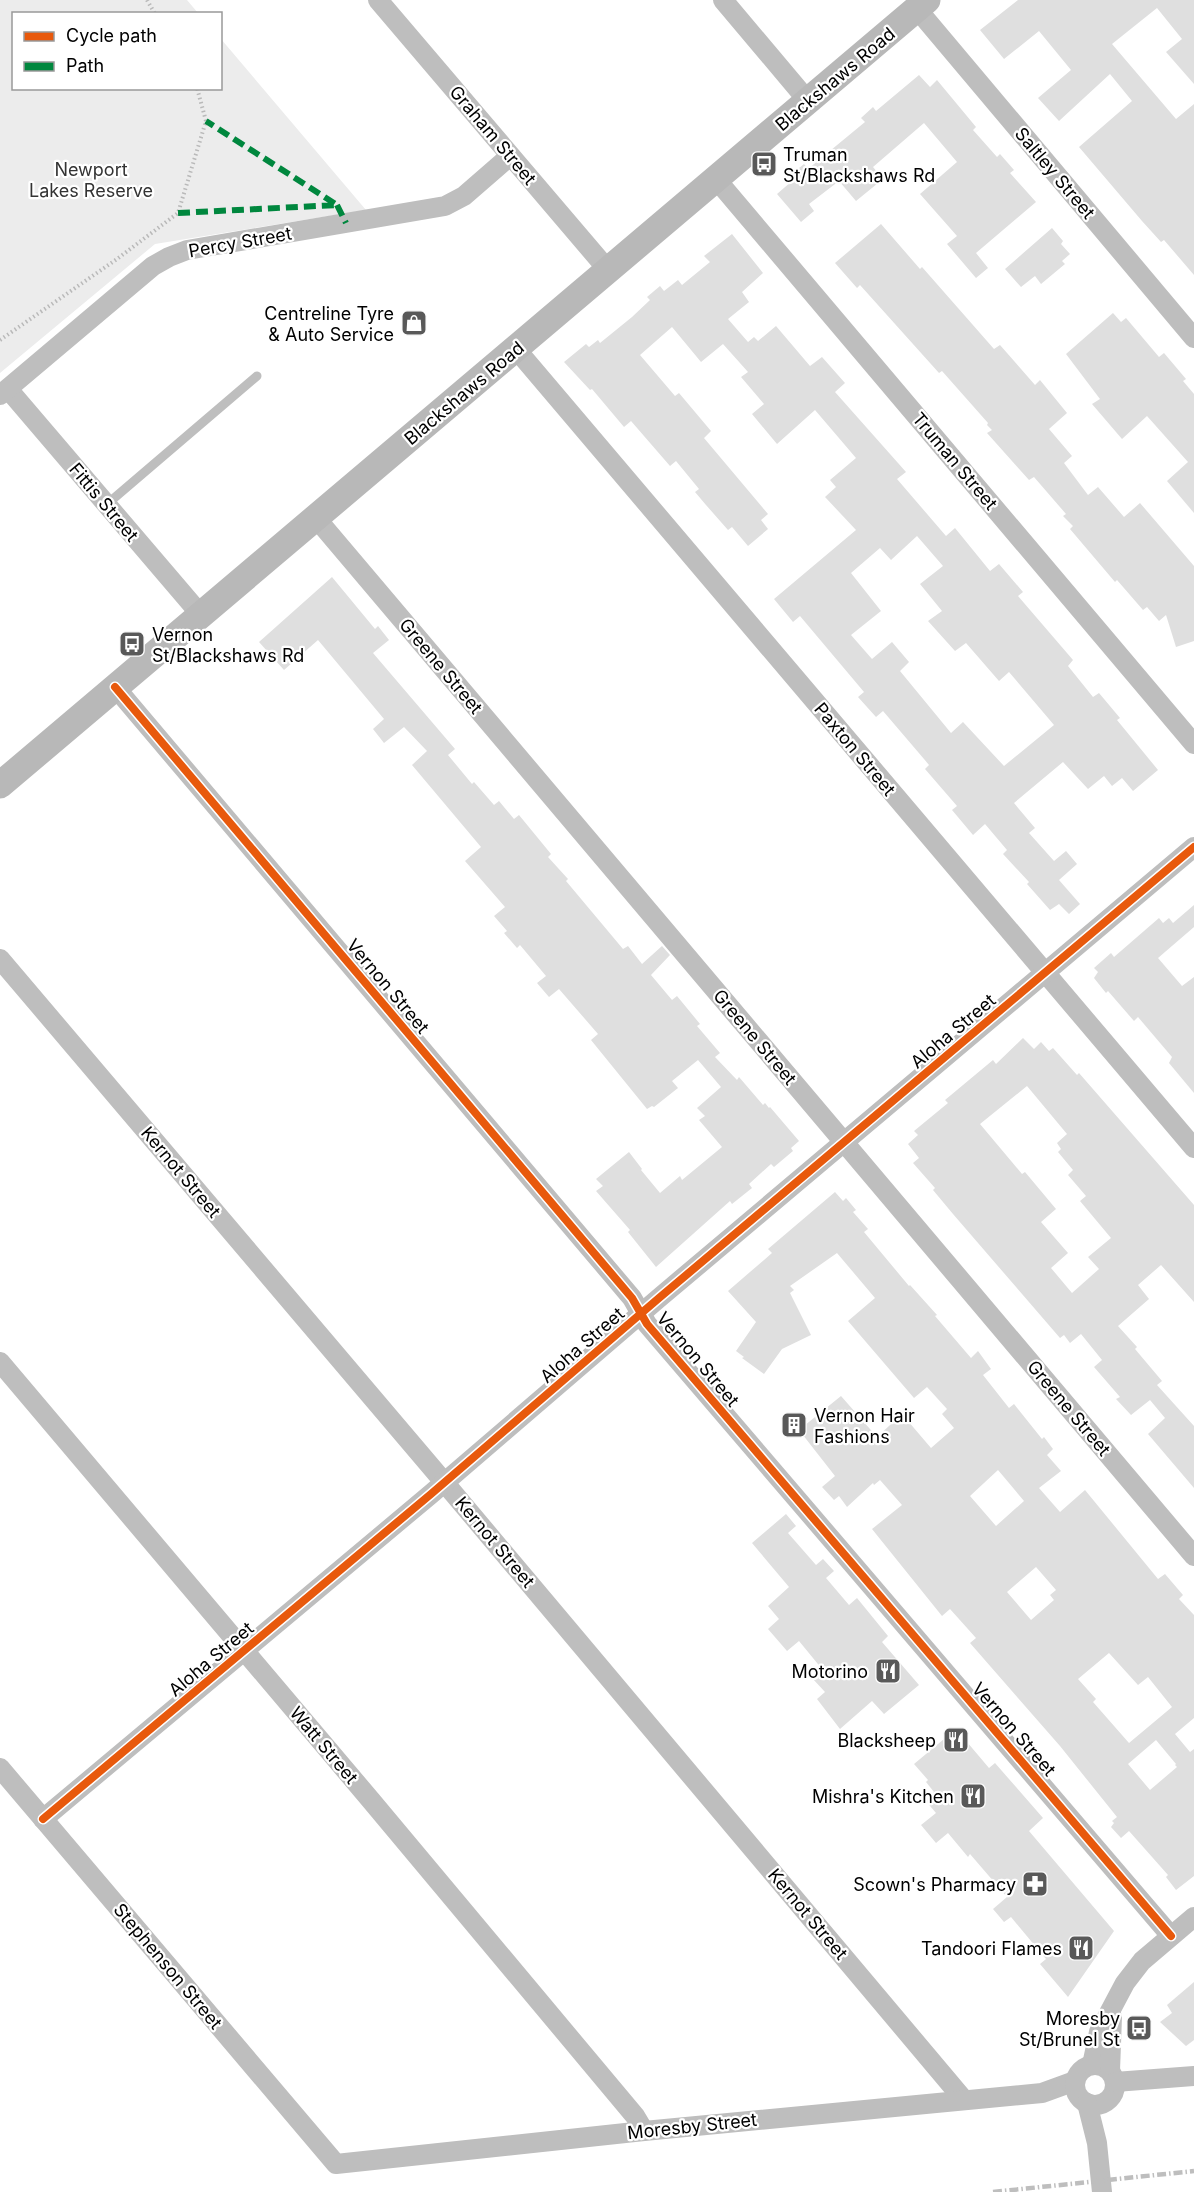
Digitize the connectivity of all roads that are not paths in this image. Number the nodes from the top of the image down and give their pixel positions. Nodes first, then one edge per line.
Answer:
1 (378, 0) edge
2 (723, 0) edge
3 (922, 4) edge
4 (808, 101) junction
5 (510, 156) junction
6 (716, 179) junction
7 (608, 270) junction
8 (1194, 338) edge
9 (516, 349) junction
10 (258, 376) dead end
11 (4, 392) edge
12 (106, 505) junction
13 (316, 518) junction
14 (201, 615) junction
15 (116, 687) junction
16 (1194, 744) edge
17 (0, 785) edge
18 (1194, 847) edge
19 (0, 959) edge
20 (1045, 973) junction
21 (844, 1142) junction
22 (1194, 1148) edge
23 (642, 1313) junction
24 (0, 1362) edge
25 (444, 1482) junction
26 (1194, 1556) edge
27 (245, 1650) junction
28 (0, 1768) edge
29 (43, 1819) junction
30 (1194, 1917) edge
31 (1171, 1936) junction
32 (1106, 2073) junction
33 (1194, 2076) edge
34 (1086, 2096) junction
35 (964, 2100) junction
36 (644, 2131) junction
37 (336, 2164) joint
38 (1102, 2192) edge

1 - 5 street, Graham Street
2 - 4 street
3 - 4 main road, Blackshaws Road
3 - 8 street, Saltley Street
4 - 6 main road, Blackshaws Road
5 - 7 street, Graham Street
5 - 11 street, Percy Street
6 - 7 main road, Blackshaws Road
6 - 16 street, Truman Street
7 - 9 main road, Blackshaws Road
9 - 13 main road, Blackshaws Road
9 - 20 street, Paxton Street
10 - 12 lane
11 - 12 street, Fittis Street
12 - 14 street, Fittis Street
13 - 14 main road, Blackshaws Road
13 - 21 street, Greene Street
14 - 15 main road, Blackshaws Road
15 - 17 main road, Blackshaws Road
15 - 23 street, Vernon Street
18 - 20 street, Aloha Street
19 - 25 street, Kernot Street
20 - 21 street, Aloha Street
20 - 22 street, Paxton Street
21 - 23 street, Aloha Street
21 - 26 street, Greene Street
23 - 25 street, Aloha Street
23 - 31 street, Vernon Street
24 - 27 street, Watt Street
25 - 27 street, Aloha Street
25 - 35 street, Kernot Street
27 - 29 street, Aloha Street
27 - 36 street, Watt Street
28 - 29 street, Stephenson Street
29 - 37 street, Stephenson Street
30 - 31 street
31 - 32 street
32 - 33 street
32 - 34 street
32 - 34 street
34 - 35 street, Moresby Street
34 - 38 street
35 - 36 street, Moresby Street
36 - 37 street, Moresby Street

